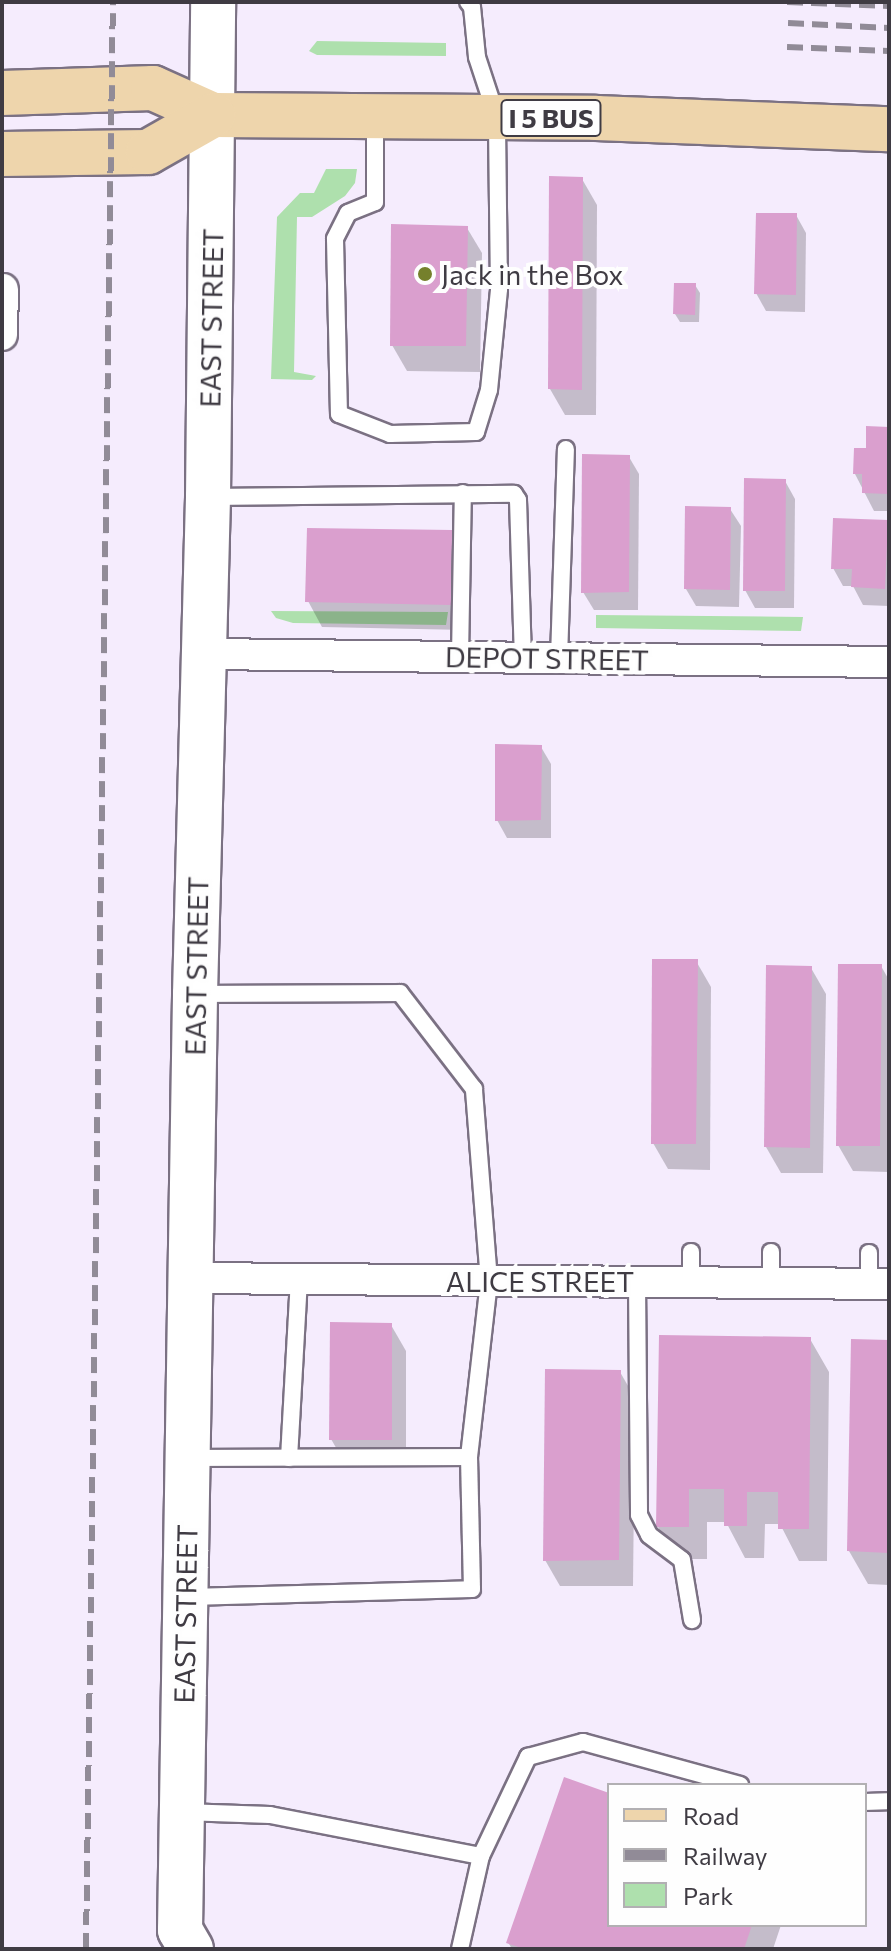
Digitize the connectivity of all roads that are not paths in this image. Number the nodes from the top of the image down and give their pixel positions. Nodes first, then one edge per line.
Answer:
1 (213, 2) edge
2 (468, 2) edge
3 (2, 93) edge
4 (213, 115) junction
5 (375, 117) junction
6 (497, 118) junction
7 (889, 129) edge
8 (2, 154) edge
9 (3, 289) edge
10 (2, 335) edge
11 (566, 449) dead end
12 (463, 493) junction
13 (208, 497) junction
14 (205, 654) junction
15 (460, 657) junction
16 (523, 658) junction
17 (559, 658) junction
18 (889, 662) edge
19 (195, 994) junction
20 (691, 1252) dead end
21 (771, 1252) dead end
22 (869, 1253) dead end
23 (191, 1278) junction
24 (299, 1279) junction
25 (489, 1281) junction
26 (637, 1282) junction
27 (691, 1282) junction
28 (771, 1284) junction
29 (879, 1284) edge
30 (469, 1457) junction
31 (188, 1458) junction
32 (289, 1458) junction
33 (185, 1597) junction
34 (692, 1620) dead end
35 (733, 1783) edge
36 (889, 1801) edge
37 (867, 1802) edge
38 (182, 1812) junction
39 (481, 1856) junction
40 (180, 1943) edge
41 (460, 1949) edge

1 - 4 main road, EAST STREET
2 - 6 lane
3 - 4 main road, I 5 BUS
4 - 5 main road, I 5 BUS
4 - 8 main road
4 - 13 main road, EAST STREET
5 - 6 main road, I 5 BUS
5 - 6 lane
6 - 7 main road, I 5 BUS
9 - 10 street
11 - 17 lane
12 - 13 lane
12 - 15 lane
12 - 16 lane
13 - 14 main road, EAST STREET
14 - 15 street, DEPOT STREET
14 - 19 main road, EAST STREET
15 - 16 street, DEPOT STREET
16 - 17 street, DEPOT STREET
17 - 18 street, DEPOT STREET
19 - 23 main road, EAST STREET
19 - 25 lane
20 - 27 lane
21 - 28 lane
22 - 29 lane
23 - 24 street, ALICE STREET
23 - 31 main road, EAST STREET
24 - 25 street, ALICE STREET
24 - 32 lane
25 - 26 street, ALICE STREET
25 - 30 lane
26 - 27 street, ALICE STREET
26 - 34 lane
27 - 28 street, ALICE STREET
28 - 29 street, ALICE STREET
30 - 32 lane
30 - 33 lane
31 - 32 lane
31 - 33 main road, EAST STREET
33 - 38 main road, EAST STREET
35 - 39 lane
36 - 37 lane
38 - 39 lane
38 - 40 main road, EAST STREET
39 - 41 lane

